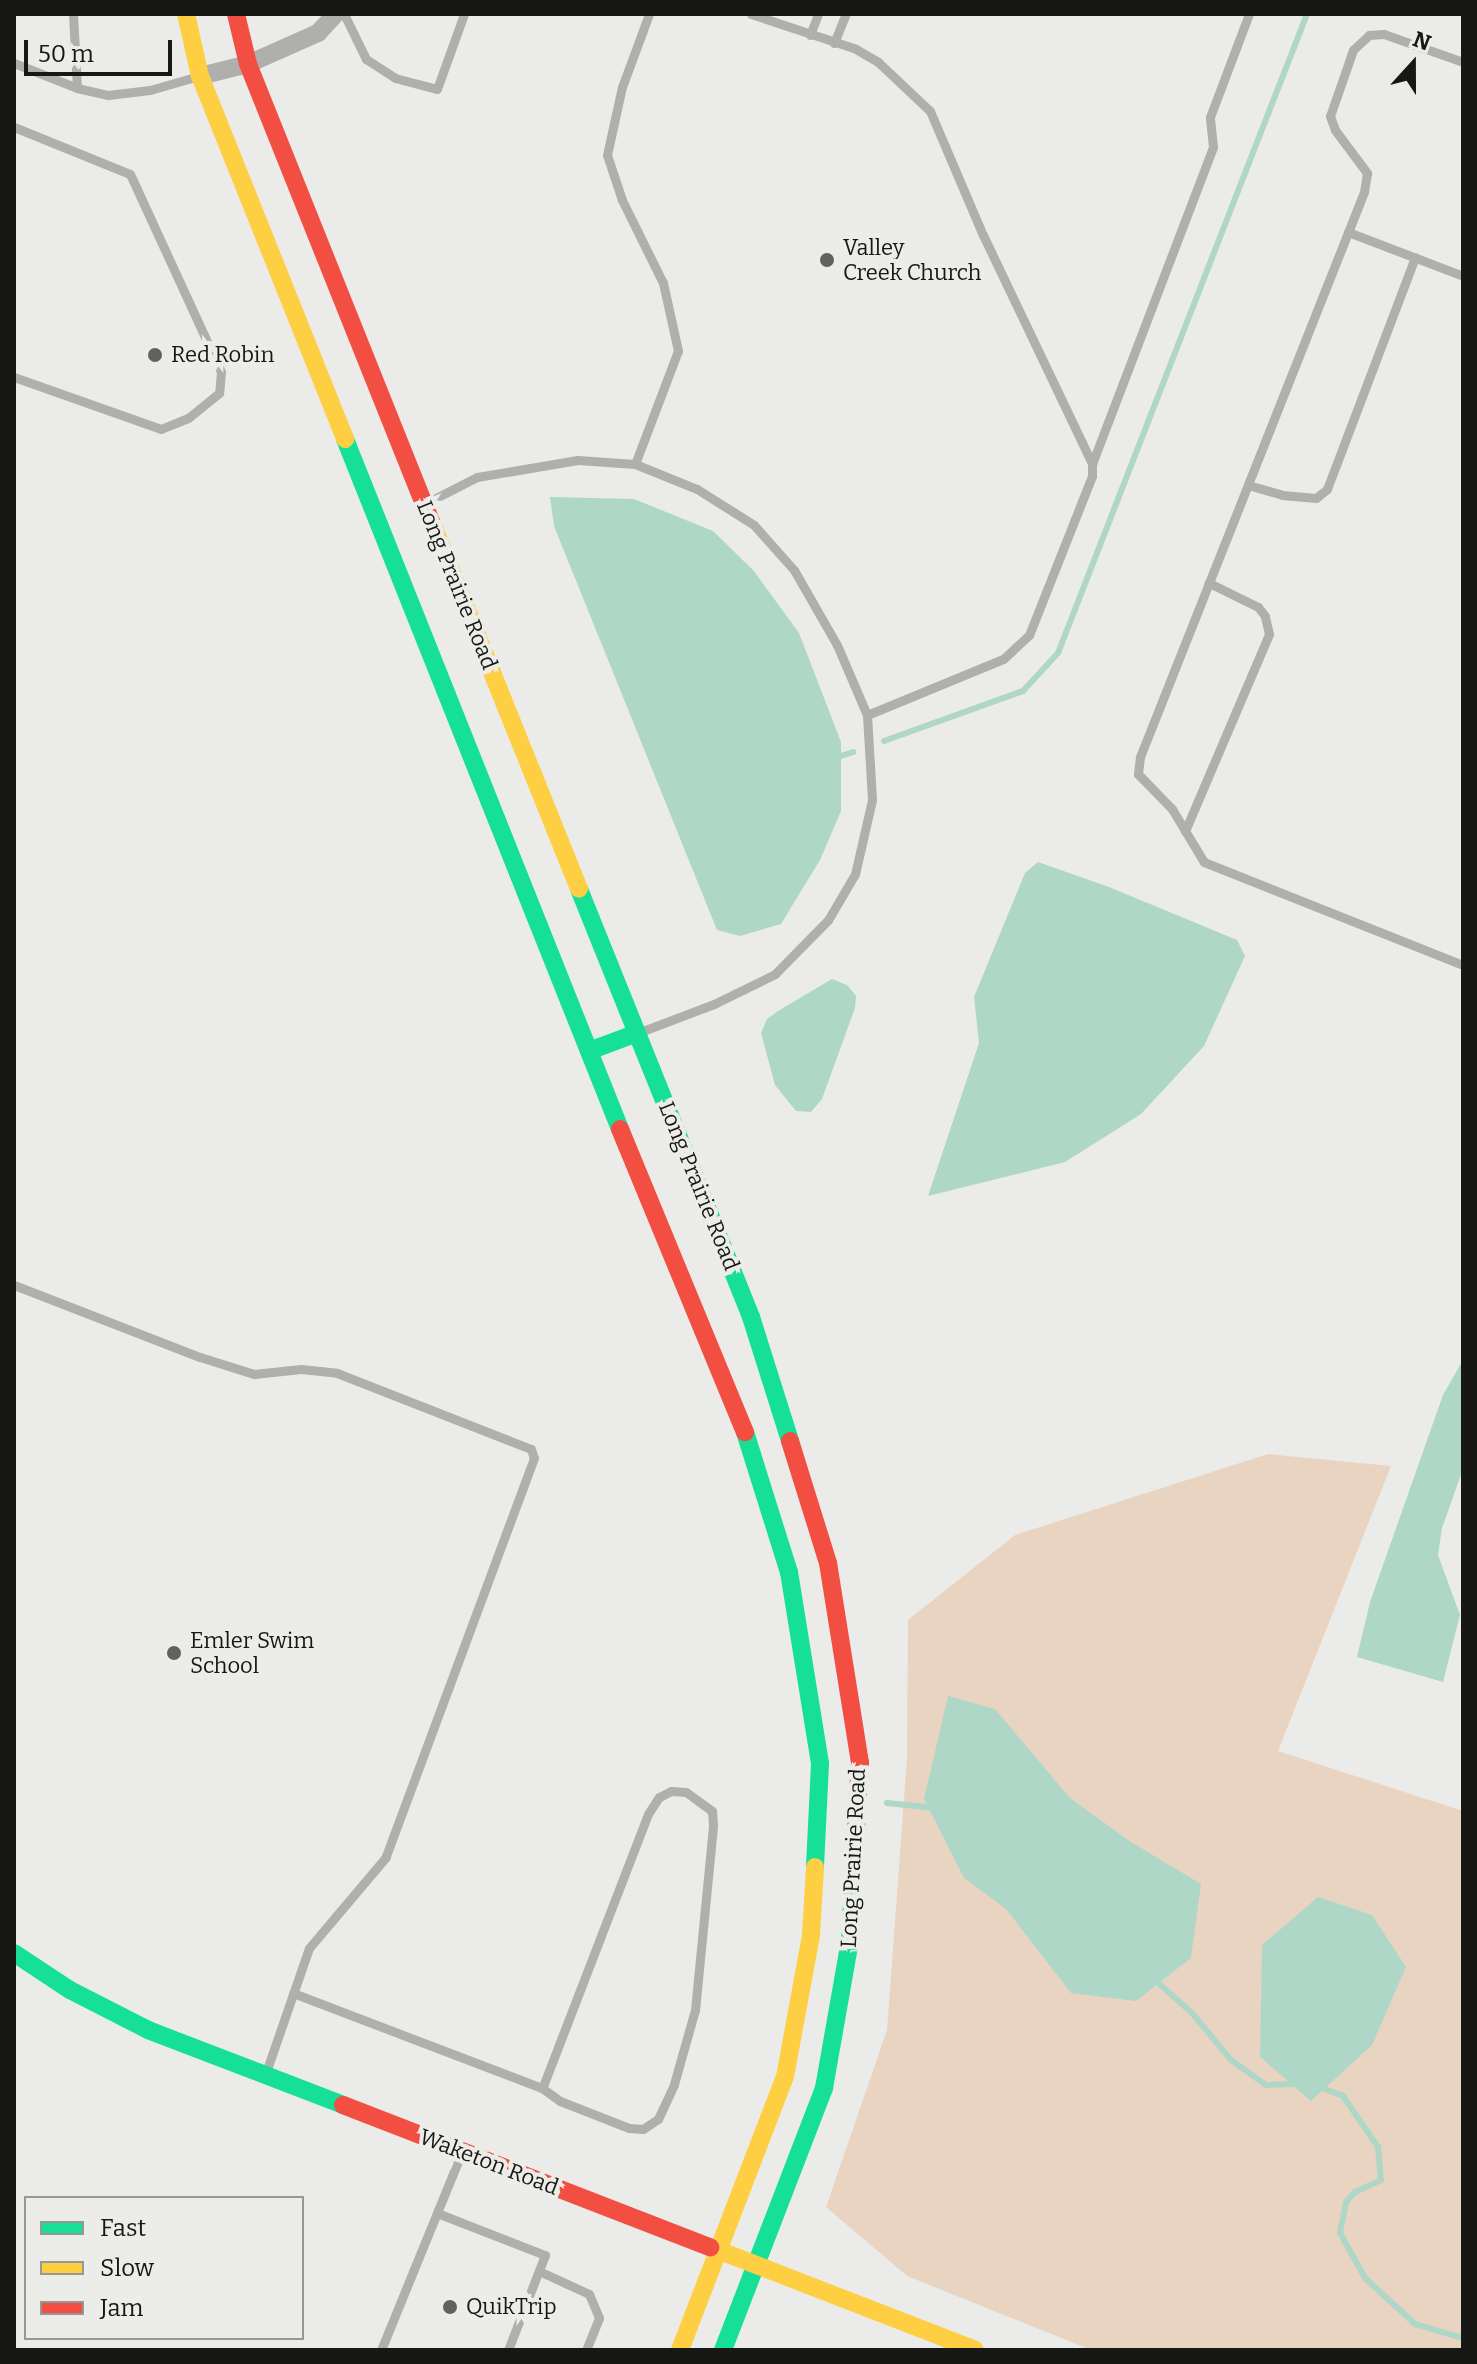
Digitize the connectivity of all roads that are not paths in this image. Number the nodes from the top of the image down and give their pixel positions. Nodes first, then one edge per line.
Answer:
1 (73, 14) edge
2 (186, 14) edge
3 (236, 14) edge
4 (336, 14) edge
5 (344, 14) edge
6 (464, 14) edge
7 (649, 14) edge
8 (751, 14) edge
9 (818, 14) edge
10 (846, 14) edge
11 (1249, 14) edge
12 (810, 35) junction
13 (834, 43) junction
14 (1463, 62) edge
15 (14, 63) edge
16 (248, 64) junction
17 (200, 76) junction
18 (77, 88) junction
19 (14, 127) edge
20 (1348, 232) junction
21 (1415, 257) junction
22 (1463, 276) edge
23 (14, 377) edge
24 (635, 464) junction
25 (1092, 464) junction
26 (1248, 485) junction
27 (425, 504) junction
28 (1209, 583) junction
29 (867, 715) junction
30 (1185, 831) junction
31 (1463, 965) edge
32 (637, 1033) junction
33 (589, 1051) junction
34 (14, 1285) edge
35 (14, 1953) edge
36 (293, 1993) junction
37 (265, 2075) junction
38 (542, 2088) junction
39 (462, 2151) junction
40 (437, 2213) junction
41 (720, 2250) junction
42 (757, 2265) junction
43 (539, 2271) junction
44 (381, 2350) edge
45 (508, 2350) edge
46 (586, 2350) edge
47 (680, 2350) edge
48 (723, 2350) edge
49 (975, 2350) edge

1 - 18 lane
2 - 17 main road, Long Prairie Road
3 - 16 main road, Long Prairie Road
4 - 16 street
5 - 6 lane
7 - 24 lane
8 - 12 lane
9 - 12 lane
10 - 13 lane
11 - 25 lane
12 - 13 lane
13 - 25 lane
14 - 20 lane
15 - 18 lane
16 - 17 street
16 - 27 main road, Long Prairie Road
17 - 18 lane
17 - 33 main road, Long Prairie Road
19 - 23 lane
20 - 21 lane
20 - 26 lane
21 - 22 lane
21 - 26 lane
24 - 27 lane
24 - 29 lane
25 - 29 lane
26 - 28 lane
27 - 32 main road, Long Prairie Road
28 - 30 lane
28 - 30 lane
29 - 32 lane
30 - 31 lane
32 - 33 main road
32 - 42 main road, Long Prairie Road
33 - 41 main road, Long Prairie Road
34 - 36 lane
35 - 37 main road, Waketon Road
36 - 37 lane
36 - 38 lane
37 - 39 main road, Waketon Road
38 - 38 lane
39 - 40 lane
39 - 41 main road, Waketon Road
40 - 43 lane
40 - 44 lane
41 - 42 main road, Waketon Road
41 - 47 main road, Long Prairie Road
42 - 48 main road, Long Prairie Road
42 - 49 main road, Waketon Road
43 - 45 lane
43 - 46 lane

